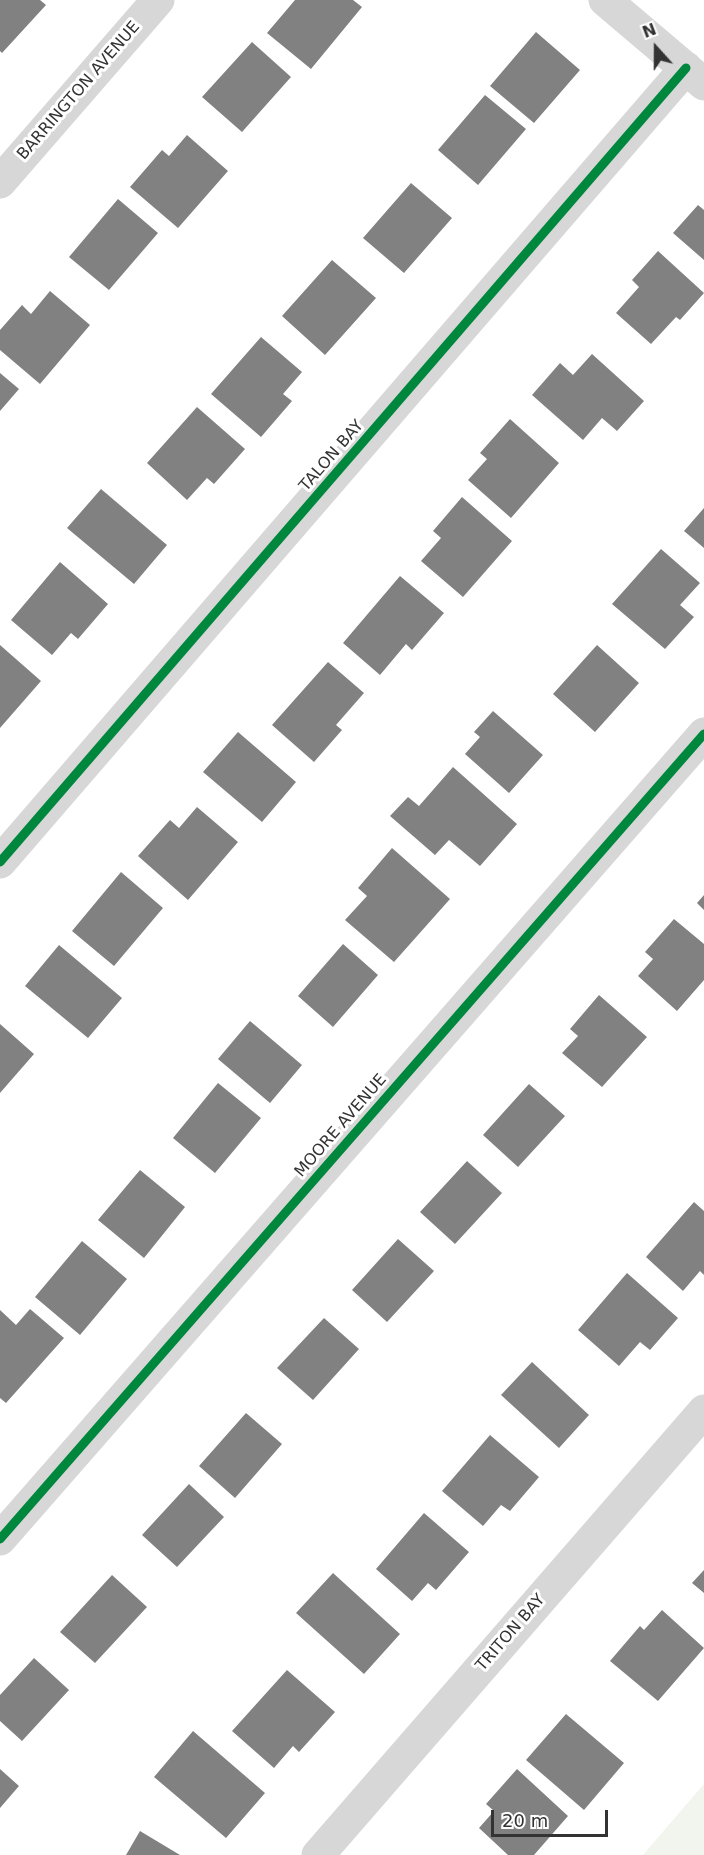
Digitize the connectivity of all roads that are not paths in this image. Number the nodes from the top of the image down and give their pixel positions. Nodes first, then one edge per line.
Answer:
1 (158, 0) edge
2 (604, 0) edge
3 (695, 76) edge
4 (0, 182) edge
5 (704, 734) edge
6 (0, 862) edge
7 (704, 1411) edge
8 (0, 1539) edge
9 (318, 1855) edge

1 - 4 street, BARRINGTON AVENUE
2 - 3 street
3 - 6 street, TALON BAY
5 - 8 street, MOORE AVENUE
7 - 9 street, TRITON BAY

